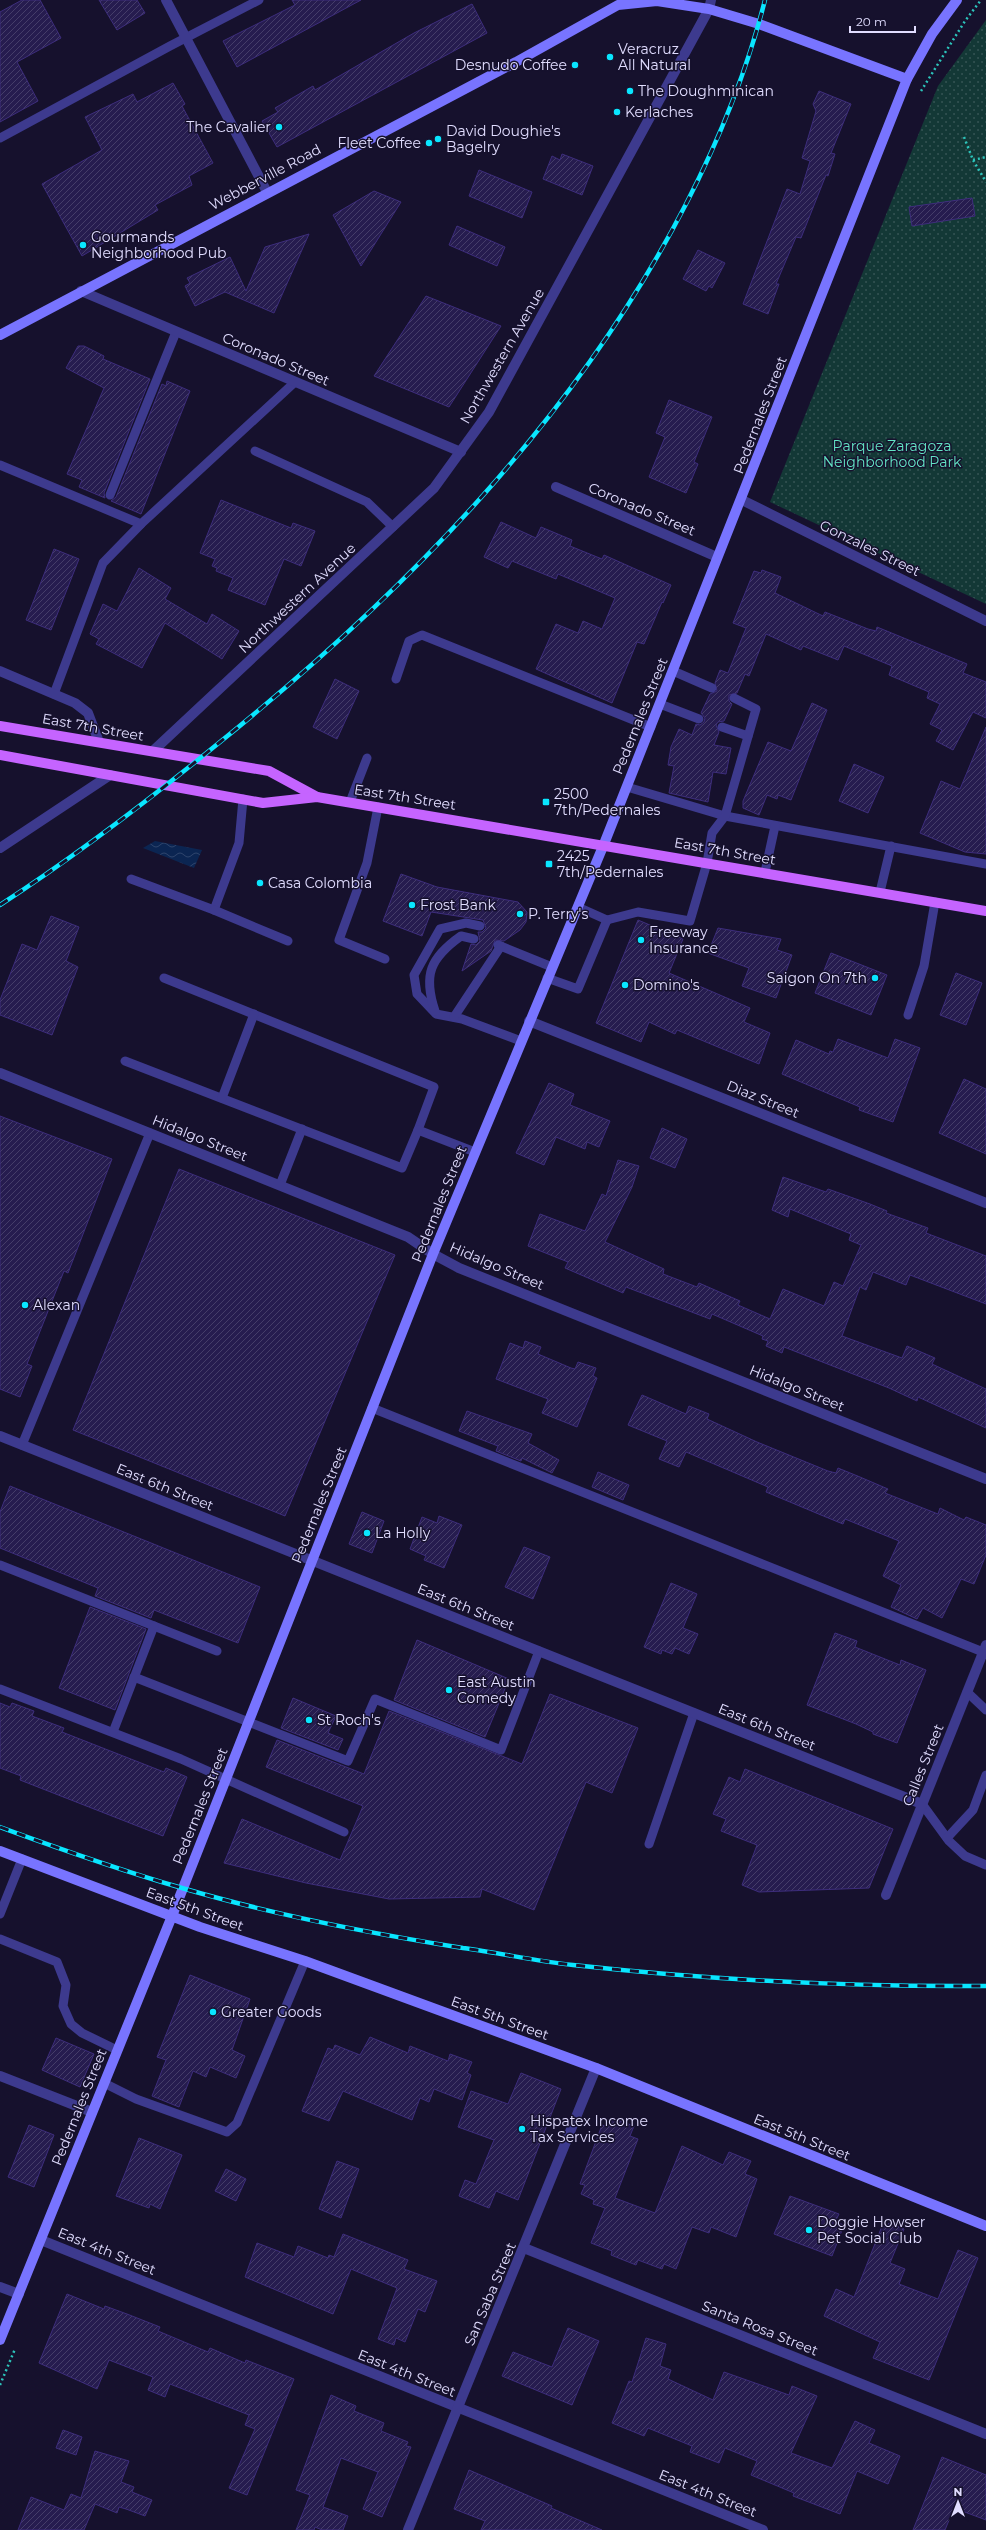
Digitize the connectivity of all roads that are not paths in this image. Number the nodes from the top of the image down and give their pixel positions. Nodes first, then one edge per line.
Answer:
1 (166, 0) edge
2 (259, 0) edge
3 (957, 0) edge
4 (617, 3) edge
5 (710, 5) edge
6 (186, 38) junction
7 (907, 79) junction
8 (0, 138) edge
9 (267, 192) junction
10 (81, 291) junction
11 (176, 332) junction
12 (0, 335) edge
13 (295, 382) junction
14 (255, 451) dead end
15 (461, 452) junction
16 (0, 465) edge
17 (556, 487) dead end
18 (110, 495) dead end
19 (742, 500) junction
20 (141, 524) junction
21 (393, 527) junction
22 (717, 557) junction
23 (986, 621) edge
24 (0, 671) edge
25 (673, 671) junction
26 (396, 679) dead end
27 (712, 688) dead end
28 (54, 694) junction
29 (734, 698) dead end
30 (660, 704) junction
31 (698, 719) dead end
32 (0, 726) edge
33 (651, 727) junction
34 (722, 727) dead end
35 (748, 736) junction
36 (99, 742) junction
37 (153, 751) junction
38 (0, 756) edge
39 (368, 758) dead end
40 (110, 776) junction
41 (627, 787) junction
42 (317, 797) junction
43 (243, 799) junction
44 (350, 802) junction
45 (378, 807) junction
46 (725, 816) junction
47 (776, 826) junction
48 (604, 844) junction
49 (891, 846) junction
50 (0, 848) edge
51 (707, 863) junction
52 (986, 864) edge
53 (765, 872) junction
54 (131, 879) dead end
55 (880, 892) junction
56 (935, 902) junction
57 (578, 907) junction
58 (214, 910) junction
59 (986, 911) edge
60 (608, 920) junction
61 (480, 926) dead end
62 (474, 939) dead end
63 (288, 941) dead end
64 (385, 959) dead end
65 (552, 967) junction
66 (164, 978) dead end
67 (548, 978) junction
68 (254, 1014) junction
69 (436, 1014) junction
70 (908, 1015) dead end
71 (454, 1017) junction
72 (529, 1021) junction
73 (521, 1041) junction
74 (125, 1061) dead end
75 (0, 1073) edge
76 (222, 1098) junction
77 (302, 1129) junction
78 (418, 1130) junction
79 (150, 1133) junction
80 (475, 1152) junction
81 (280, 1185) junction
82 (986, 1203) edge
83 (433, 1254) junction
84 (372, 1408) junction
85 (0, 1436) edge
86 (22, 1445) junction
87 (986, 1480) edge
88 (312, 1561) junction
89 (0, 1565) edge
90 (154, 1626) junction
91 (985, 1649) edge
92 (217, 1651) dead end
93 (539, 1651) junction
94 (134, 1677) junction
95 (0, 1688) edge
96 (967, 1692) junction
97 (986, 1710) edge
98 (694, 1713) junction
99 (248, 1723) junction
100 (113, 1732) junction
101 (986, 1775) edge
102 (227, 1779) junction
103 (922, 1804) junction
104 (344, 1832) dead end
105 (947, 1838) junction
106 (649, 1844) dead end
107 (0, 1851) edge
108 (22, 1859) junction
109 (986, 1865) edge
110 (886, 1895) dead end
111 (0, 1914) edge
112 (172, 1916) junction
113 (0, 1939) edge
114 (305, 1962) junction
115 (118, 2050) junction
116 (596, 2068) junction
117 (0, 2076) edge
118 (104, 2083) junction
119 (92, 2112) junction
120 (986, 2226) edge
121 (41, 2240) junction
122 (524, 2248) junction
123 (0, 2287) edge
124 (18, 2294) junction
125 (0, 2340) edge
126 (457, 2408) junction
127 (986, 2434) edge
128 (408, 2530) edge
129 (763, 2530) edge

1 - 6 street
2 - 6 lane
3 - 7 street
4 - 5 street, Webberville Road
4 - 9 street, Webberville Road
5 - 7 street, Webberville Road
5 - 15 street, Northwestern Avenue
6 - 8 lane
6 - 9 street
7 - 19 street, Pedernales Street
9 - 10 street, Webberville Road
10 - 11 street, Coronado Street
10 - 12 street, Webberville Road
11 - 13 street, Coronado Street
11 - 18 lane
13 - 15 street, Coronado Street
13 - 20 lane
14 - 21 lane
15 - 21 street, Northwestern Avenue
16 - 20 lane
17 - 22 street, Coronado Street
19 - 22 street, Pedernales Street
19 - 23 street, Gonzales Street
20 - 28 lane
21 - 37 street, Northwestern Avenue
22 - 25 street, Pedernales Street
24 - 28 street
25 - 27 lane
25 - 30 street, Pedernales Street
26 - 33 lane
28 - 36 street
29 - 35 lane
30 - 31 lane
30 - 33 street, Pedernales Street
32 - 36 main road, East 7th Street
33 - 41 street, Pedernales Street
34 - 35 lane
35 - 46 lane
36 - 37 main road, East 7th Street
37 - 42 main road, East 7th Street
38 - 40 main road, East 7th Street
39 - 44 lane
40 - 43 main road, East 7th Street
40 - 50 street
41 - 46 lane
41 - 48 street, Pedernales Street
42 - 43 main road, East 7th Street
42 - 44 main road, East 7th Street
43 - 58 lane
44 - 45 main road, East 7th Street
45 - 48 main road, East 7th Street
45 - 64 lane
46 - 47 lane
46 - 51 lane
47 - 49 lane
47 - 53 lane
48 - 51 main road, East 7th Street
48 - 57 street, Pedernales Street
49 - 52 lane
49 - 55 lane
51 - 53 main road, East 7th Street
51 - 60 lane
53 - 55 main road, East 7th Street
54 - 58 lane
55 - 56 main road, East 7th Street
56 - 59 main road, East 7th Street
56 - 70 lane
57 - 60 lane
57 - 65 street, Pedernales Street
58 - 63 lane
60 - 67 lane
61 - 69 lane
62 - 69 lane
65 - 67 street, Pedernales Street
65 - 71 lane
66 - 68 lane
67 - 72 street, Pedernales Street
68 - 76 lane
68 - 78 lane
69 - 71 lane
71 - 73 lane
72 - 73 street, Pedernales Street
72 - 82 street, Diaz Street
73 - 80 street, Pedernales Street
74 - 76 lane
75 - 79 street, Hidalgo Street
76 - 77 lane
77 - 78 lane
77 - 81 lane
78 - 80 lane
79 - 81 street, Hidalgo Street
79 - 86 lane
80 - 83 street, Pedernales Street
81 - 83 street, Hidalgo Street
83 - 84 street, Pedernales Street
83 - 87 street, Hidalgo Street
84 - 88 street, Pedernales Street
84 - 91 lane
85 - 86 street, East 6th Street
86 - 88 street, East 6th Street
88 - 93 street, East 6th Street
88 - 99 street, Pedernales Street
89 - 90 lane
90 - 92 lane
90 - 94 lane
91 - 96 street, Calles Street
93 - 98 street, East 6th Street
93 - 99 lane
94 - 99 lane
94 - 100 lane
95 - 100 lane
96 - 97 lane
96 - 103 street, Calles Street
98 - 103 street, East 6th Street
98 - 106 lane
99 - 102 street, Pedernales Street
100 - 102 lane
101 - 105 lane
102 - 104 lane
102 - 112 street, Pedernales Street
103 - 105 lane
103 - 110 street, Calles Street
105 - 109 lane
107 - 108 street, East 5th Street
108 - 111 lane
108 - 112 street, East 5th Street
112 - 114 street, East 5th Street
112 - 115 street, Pedernales Street
113 - 115 lane
114 - 116 street, East 5th Street
114 - 118 lane
115 - 118 street, Pedernales Street
116 - 120 street, East 5th Street
116 - 122 street, San Saba Street
117 - 119 street
118 - 119 street, Pedernales Street
119 - 121 street, Pedernales Street
121 - 124 street, Pedernales Street
121 - 126 street, East 4th Street
122 - 126 street, San Saba Street
122 - 127 street, Santa Rosa Street
123 - 124 street
124 - 125 street, Pedernales Street
126 - 128 street, San Saba Street
126 - 129 street, East 4th Street

